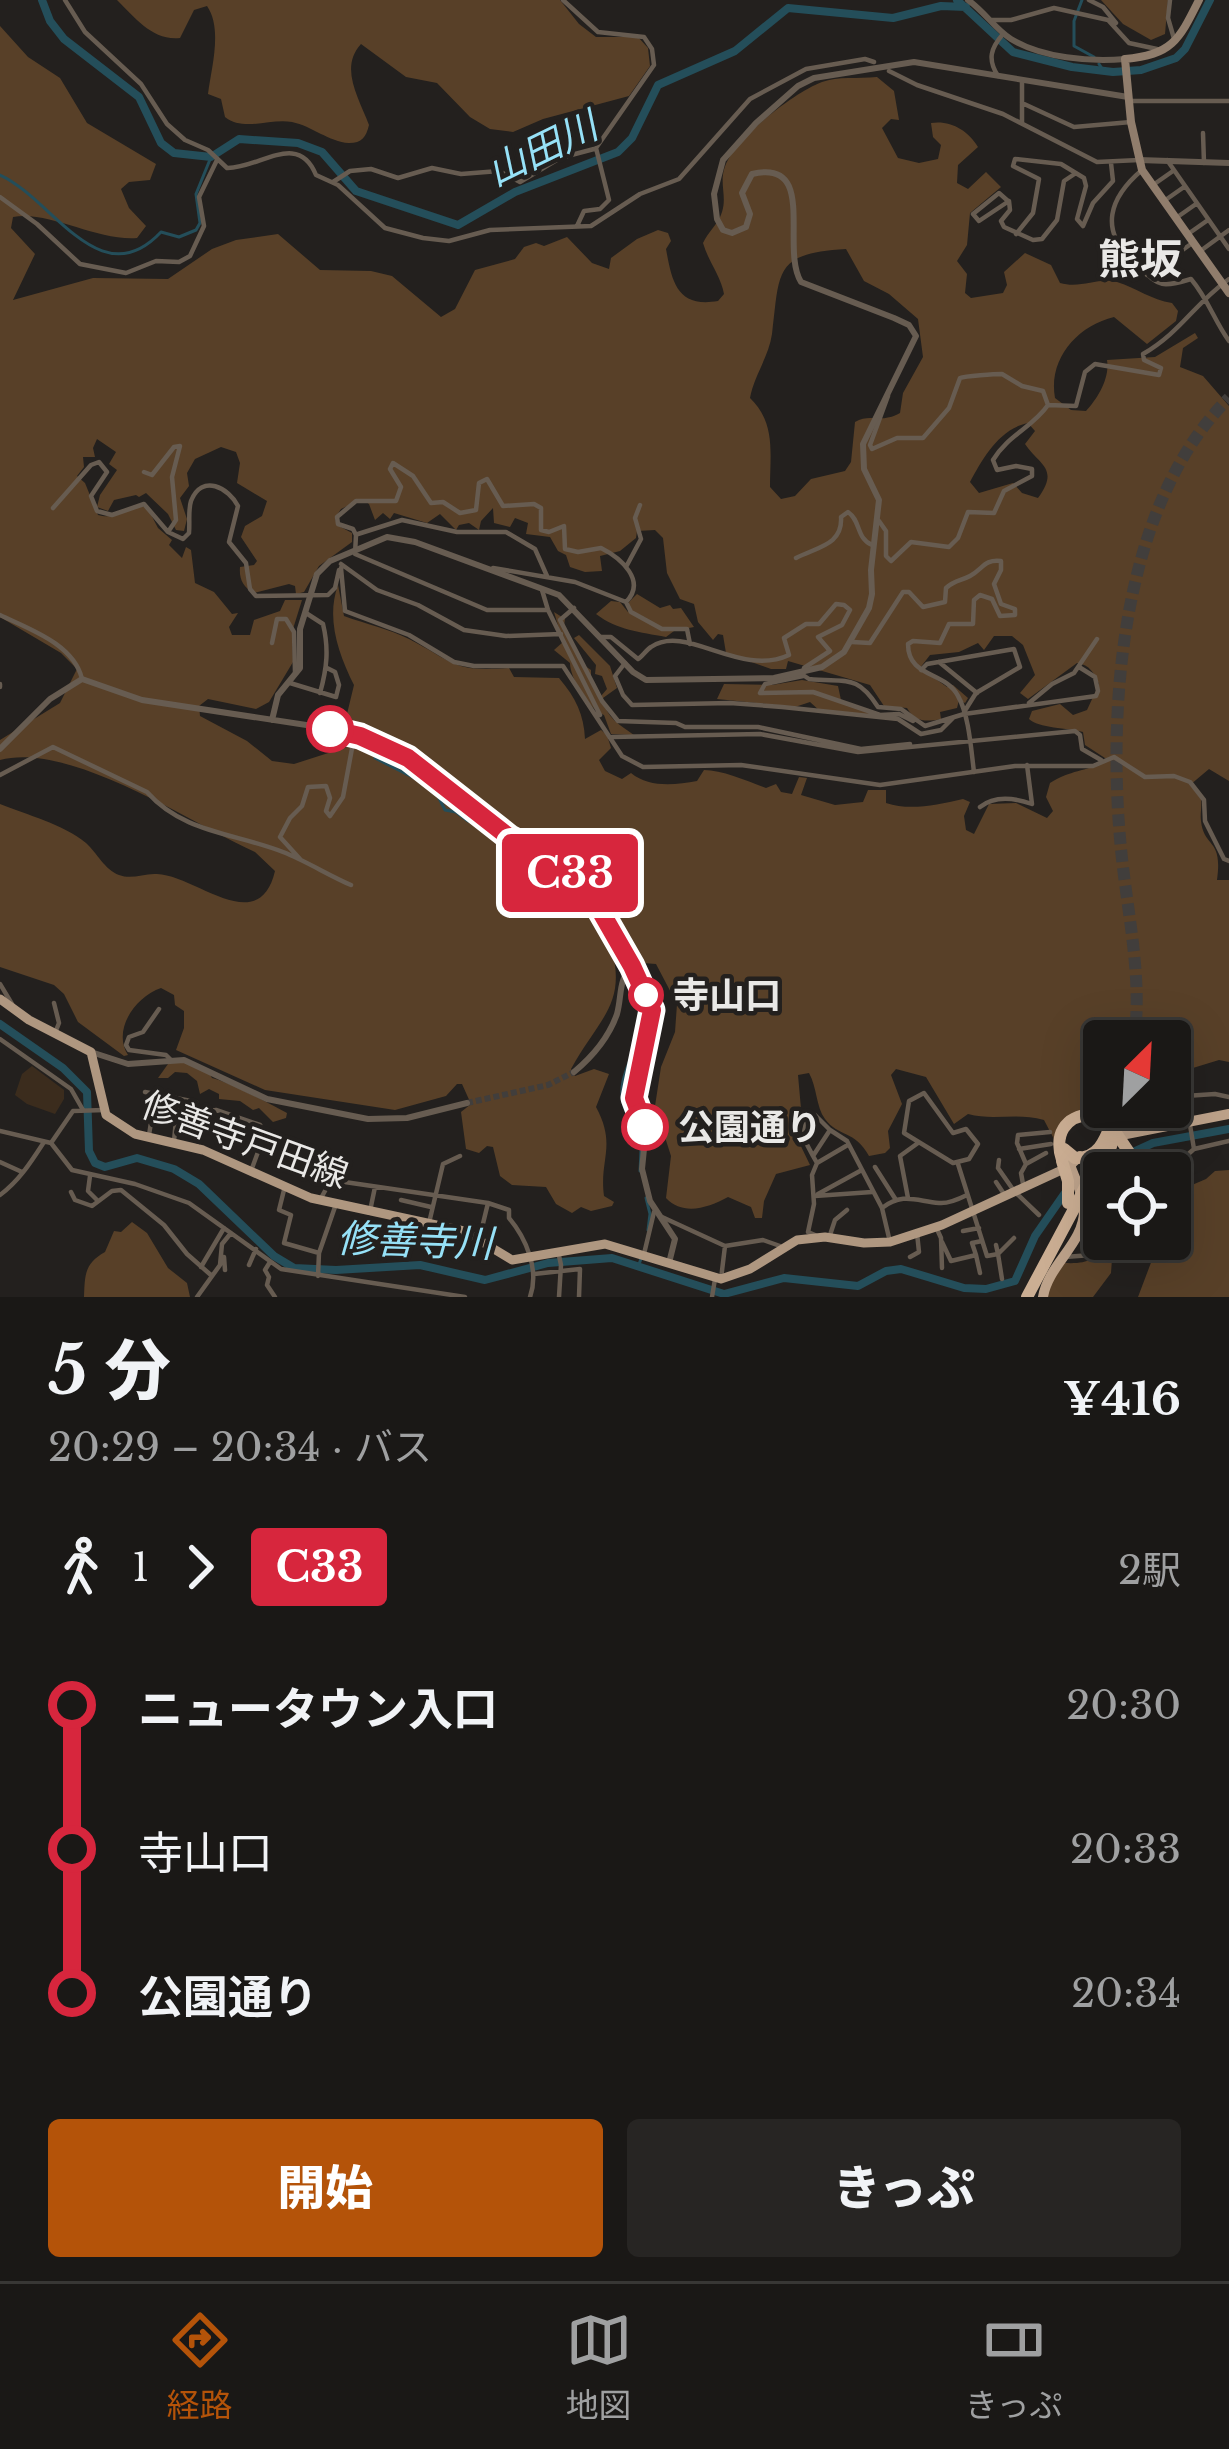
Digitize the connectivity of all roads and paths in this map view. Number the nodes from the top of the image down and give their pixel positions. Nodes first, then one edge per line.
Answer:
1 (65, 0) edge
2 (563, 0) edge
3 (968, 0) edge
4 (1089, 0) edge
5 (1170, 0) edge
6 (1199, 0) edge
7 (992, 20) junction
8 (1116, 26) junction
9 (1003, 34) junction
10 (1175, 42) junction
11 (1162, 52) junction
12 (1125, 61) junction
13 (874, 62) dead end
14 (889, 71) dead end
15 (998, 76) junction
16 (1022, 81) junction
17 (1128, 99) junction
18 (1229, 101) edge
19 (1022, 103) junction
20 (1131, 122) junction
21 (1022, 123) junction
22 (1203, 134) dead end
23 (596, 148) junction
24 (217, 159) junction
25 (1167, 160) junction
26 (1112, 163) junction
27 (1204, 163) junction
28 (1229, 163) edge
29 (1141, 165) junction
30 (1173, 171) junction
31 (1076, 173) junction
32 (335, 181) junction
33 (1151, 186) junction
34 (1184, 187) junction
35 (0, 197) edge
36 (1008, 201) junction
37 (1163, 202) junction
38 (1196, 204) junction
39 (1175, 219) junction
40 (1208, 220) junction
41 (577, 226) junction
42 (1229, 230) edge
43 (1016, 234) junction
44 (1220, 236) junction
45 (1193, 243) junction
46 (1229, 249) edge
47 (1147, 275) junction
48 (1226, 281) edge
49 (1229, 292) edge
50 (1205, 295) junction
51 (1229, 341) edge
52 (888, 395) junction
53 (1048, 405) junction
54 (144, 472) dead end
55 (640, 505) dead end
56 (53, 508) dead end
57 (879, 521) junction
58 (168, 532) junction
59 (356, 535) junction
60 (873, 545) junction
61 (352, 551) junction
62 (796, 558) dead end
63 (340, 562) junction
64 (626, 567) junction
65 (490, 569) junction
66 (547, 576) junction
67 (543, 587) junction
68 (309, 591) junction
69 (626, 602) junction
70 (574, 608) junction
71 (548, 610) junction
72 (304, 612) junction
73 (0, 615) edge
74 (560, 634) junction
75 (601, 637) junction
76 (1097, 638) dead end
77 (852, 642) junction
78 (272, 643) dead end
79 (690, 644) junction
80 (939, 662) junction
81 (625, 663) junction
82 (1079, 667) junction
83 (327, 668) junction
84 (921, 671) junction
85 (802, 674) junction
86 (82, 679) junction
87 (292, 680) junction
88 (320, 693) junction
89 (977, 693) junction
90 (1026, 706) junction
91 (964, 715) junction
92 (953, 717) junction
93 (272, 720) junction
94 (601, 720) junction
95 (913, 721) junction
96 (612, 737) junction
97 (970, 741) junction
98 (910, 744) dead end
99 (388, 748) junction
100 (0, 749) edge
101 (860, 751) junction
102 (1100, 760) junction
103 (1027, 766) junction
104 (974, 772) junction
105 (0, 775) edge
106 (980, 807) dead end
107 (300, 859) junction
108 (1229, 861) edge
109 (351, 885) dead end
110 (632, 966) junction
111 (0, 984) edge
112 (0, 999) edge
113 (54, 1003) dead end
114 (159, 1009) dead end
115 (14, 1010) junction
116 (153, 1028) dead end
117 (55, 1033) junction
118 (142, 1034) junction
119 (0, 1039) edge
120 (91, 1052) junction
121 (171, 1060) junction
122 (574, 1072) tunnel mouth
123 (145, 1092) dead end
124 (1191, 1095) edge
125 (164, 1097) junction
126 (1229, 1097) edge
127 (178, 1099) junction
128 (467, 1103) tunnel mouth
129 (84, 1110) junction
130 (102, 1110) junction
131 (194, 1114) junction
132 (1229, 1114) edge
133 (177, 1117) junction
134 (1083, 1119) edge
135 (1191, 1123) edge
136 (1102, 1128) edge
137 (1105, 1128) edge
138 (1108, 1128) edge
139 (1111, 1128) edge
140 (1170, 1128) edge
141 (1187, 1128) edge
142 (0, 1130) edge
143 (830, 1130) junction
144 (1050, 1132) dead end
145 (149, 1135) junction
146 (174, 1141) junction
147 (1122, 1141) junction
148 (1229, 1141) edge
149 (47, 1142) junction
150 (919, 1142) junction
151 (846, 1146) junction
152 (1194, 1146) junction
153 (1092, 1147) junction
154 (1019, 1149) junction
155 (1129, 1152) edge
156 (1188, 1152) edge
157 (1046, 1153) dead end
158 (460, 1156) dead end
159 (1064, 1158) junction
160 (815, 1160) junction
161 (999, 1160) dead end
162 (0, 1162) edge
163 (958, 1163) junction
164 (1026, 1164) junction
165 (875, 1167) dead end
166 (860, 1171) junction
167 (251, 1172) junction
168 (24, 1173) junction
169 (90, 1176) junction
170 (112, 1179) junction
171 (996, 1182) dead end
172 (376, 1185) junction
173 (285, 1186) junction
174 (116, 1189) junction
175 (403, 1190) junction
176 (70, 1192) dead end
177 (872, 1192) junction
178 (1016, 1193) junction
179 (0, 1195) edge
180 (968, 1195) junction
181 (815, 1196) junction
182 (436, 1197) junction
183 (908, 1198) junction
184 (320, 1200) junction
185 (401, 1200) junction
186 (896, 1200) junction
187 (99, 1203) junction
188 (488, 1203) junction
189 (335, 1204) junction
190 (433, 1207) junction
191 (1083, 1207) edge
192 (882, 1208) junction
193 (1074, 1208) junction
194 (370, 1210) junction
195 (847, 1210) dead end
196 (974, 1211) junction
197 (656, 1213) junction
198 (1039, 1215) dead end
199 (398, 1216) junction
200 (429, 1223) junction
201 (927, 1228) junction
202 (979, 1228) junction
203 (227, 1231) junction
204 (963, 1231) dead end
205 (824, 1238) junction
206 (1014, 1238) dead end
207 (479, 1240) junction
208 (982, 1241) junction
209 (890, 1242) junction
210 (942, 1242) junction
211 (222, 1245) junction
212 (996, 1245) dead end
213 (725, 1246) junction
214 (782, 1247) junction
215 (256, 1249) junction
216 (319, 1253) junction
217 (644, 1254) junction
218 (998, 1254) junction
219 (976, 1255) junction
220 (1083, 1256) edge
221 (910, 1257) dead end
222 (560, 1260) junction
223 (1050, 1261) junction
224 (270, 1262) junction
225 (532, 1264) junction
226 (669, 1264) junction
227 (249, 1265) dead end
228 (201, 1267) junction
229 (942, 1268) dead end
230 (225, 1270) dead end
231 (980, 1273) dead end
232 (318, 1275) junction
233 (212, 1276) junction
234 (1002, 1279) dead end
235 (717, 1281) junction
236 (409, 1288) junction
237 (200, 1294) edge
238 (210, 1296) edge
239 (275, 1297) edge
240 (407, 1297) edge
241 (465, 1297) edge
242 (530, 1297) edge
243 (559, 1297) edge
244 (579, 1297) edge
245 (712, 1297) edge
246 (1027, 1297) edge
247 (1043, 1297) edge

1 - 24 street
2 - 23 street
3 - 7 street
4 - 8 street
5 - 10 street
6 - 10 main road
7 - 8 street
7 - 9 street
8 - 11 street
9 - 12 street
9 - 15 street
10 - 11 main road
11 - 12 main road
12 - 17 main road
13 - 41 street
14 - 21 street
15 - 16 street
15 - 52 street
16 - 17 street
16 - 19 street
17 - 18 street
17 - 20 main road
19 - 20 street
19 - 21 street
20 - 29 main road
21 - 26 street
22 - 27 street
23 - 32 street
23 - 41 street
24 - 32 street
24 - 35 street
25 - 27 street
25 - 29 street
25 - 30 street
26 - 29 street
26 - 31 street
27 - 28 street
29 - 33 main road
29 - 47 street
30 - 33 street
30 - 34 street
31 - 43 street
31 - 43 street
32 - 41 street
33 - 37 main road
34 - 37 street
34 - 38 street
36 - 36 street
36 - 43 street
37 - 39 main road
38 - 39 street
38 - 40 street
39 - 45 main road
40 - 44 street
40 - 45 street
42 - 44 street
44 - 45 street
44 - 46 street
45 - 47 street
45 - 48 main road
47 - 50 street
48 - 49 main road
48 - 50 street
50 - 51 street
50 - 53 street
52 - 53 street
52 - 57 street
53 - 57 street
54 - 58 street
55 - 64 street
56 - 58 street
57 - 60 street
58 - 68 street
59 - 61 street
59 - 64 street
59 - 66 street
60 - 62 street
60 - 77 street
61 - 63 street
61 - 65 street
61 - 71 street
63 - 68 street
63 - 68 street
63 - 74 street
63 - 94 street
64 - 69 street
65 - 66 street
65 - 67 street
66 - 69 street
67 - 70 street
67 - 71 street
68 - 72 street
69 - 79 street
70 - 75 street
70 - 101 street
71 - 74 street
72 - 83 street
72 - 87 street
73 - 86 street
74 - 94 street
75 - 79 street
75 - 81 street
76 - 82 street
77 - 84 street
77 - 85 street
78 - 87 street
79 - 85 street
80 - 84 street
80 - 89 street
80 - 89 street
81 - 85 street
81 - 92 street
82 - 90 street
82 - 90 street
83 - 88 street
83 - 88 street
84 - 91 street
85 - 95 street
85 - 95 street
86 - 93 street
86 - 100 street
87 - 88 street
87 - 93 street
89 - 91 street
90 - 91 street
91 - 92 street
91 - 97 street
92 - 95 street
93 - 99 street
94 - 96 street
96 - 101 street
96 - 104 street
97 - 101 street
97 - 102 street
97 - 104 street
98 - 101 street
99 - 107 street
99 - 110 street
102 - 103 street
102 - 108 street
103 - 104 street
103 - 106 street
105 - 107 street
107 - 109 street
110 - 122 street
110 - 197 street
111 - 115 street
112 - 115 main road
113 - 117 street
114 - 118 street
115 - 117 main road
116 - 118 street
117 - 120 main road
118 - 121 street
119 - 129 street
120 - 121 street
120 - 130 main road, 修善寺戸田線
121 - 128 street
123 - 125 street
124 - 126 street
125 - 127 street
125 - 145 street
127 - 131 street
127 - 133 street
129 - 130 street
129 - 149 street
130 - 145 main road, 修善寺戸田線
131 - 133 street
131 - 167 street
132 - 135 highway
133 - 146 street
134 - 159 highway
136 - 153 highway
137 - 147 highway
138 - 159 highway, bridge
139 - 193 highway, bridge
140 - 147 highway
141 - 152 street
142 - 149 street
143 - 151 street
143 - 160 street
143 - 160 street
144 - 154 street
145 - 146 main road, 修善寺戸田線
146 - 167 main road, 修善寺戸田線
147 - 153 highway
147 - 155 highway
147 - 159 highway
148 - 152 street
149 - 168 street
149 - 169 street
150 - 163 street
150 - 163 street
150 - 183 street
151 - 160 street
151 - 166 street
152 - 156 street
153 - 159 highway
154 - 159 street
154 - 164 street
157 - 164 street
158 - 182 street
159 - 178 main road
159 - 193 highway, bridge
159 - 223 highway, bridge
160 - 181 street
161 - 178 street
162 - 168 street
163 - 180 street
164 - 178 street
165 - 186 street
166 - 177 street
166 - 181 street
167 - 173 main road, 修善寺戸田線
168 - 179 street
169 - 170 street
169 - 187 street
170 - 174 street
170 - 203 street
171 - 178 street
172 - 175 street
172 - 184 street
172 - 194 street
173 - 184 main road, 修善寺戸田線
173 - 216 street
174 - 187 street
174 - 228 street
175 - 182 street
175 - 185 street
176 - 187 street
177 - 181 street
177 - 192 street
178 - 196 main road
178 - 198 street
180 - 183 street
180 - 196 street
181 - 205 street
182 - 188 street
182 - 190 street
183 - 186 street
184 - 189 main road, 修善寺戸田線
185 - 190 street
185 - 199 street
186 - 192 street
188 - 207 street
188 - 225 street
189 - 194 main road, 修善寺戸田線
189 - 216 street
190 - 200 street
191 - 193 highway
192 - 209 street
193 - 223 highway
194 - 199 main road, 修善寺戸田線
195 - 205 street
196 - 201 main road
196 - 202 street
197 - 213 street
197 - 217 street
197 - 226 street
199 - 200 main road, 修善寺戸田線
200 - 207 main road, 修善寺戸田線
201 - 209 main road
201 - 210 street
201 - 221 street
202 - 204 street
202 - 208 street
203 - 211 street
203 - 215 street
203 - 228 street
205 - 209 main road
205 - 214 main road
206 - 218 street
207 - 225 main road, 修善寺戸田線
208 - 218 street
208 - 219 street
210 - 219 street
210 - 229 street
211 - 230 street
211 - 233 street
212 - 218 street
213 - 214 street
213 - 235 street
214 - 235 main road
215 - 224 street
215 - 227 street
216 - 232 street
217 - 222 main road, 修善寺戸田線
217 - 226 main road, 修善寺戸田線
218 - 234 street
219 - 231 street
220 - 223 street
222 - 225 main road, 修善寺戸田線
222 - 225 street
222 - 243 street
222 - 244 street
223 - 246 highway
223 - 247 highway
224 - 232 street
224 - 239 street
225 - 242 street
226 - 235 main road, 修善寺戸田線
228 - 233 street
232 - 236 street
233 - 237 street
235 - 245 street
236 - 240 street
236 - 241 street
237 - 238 street

